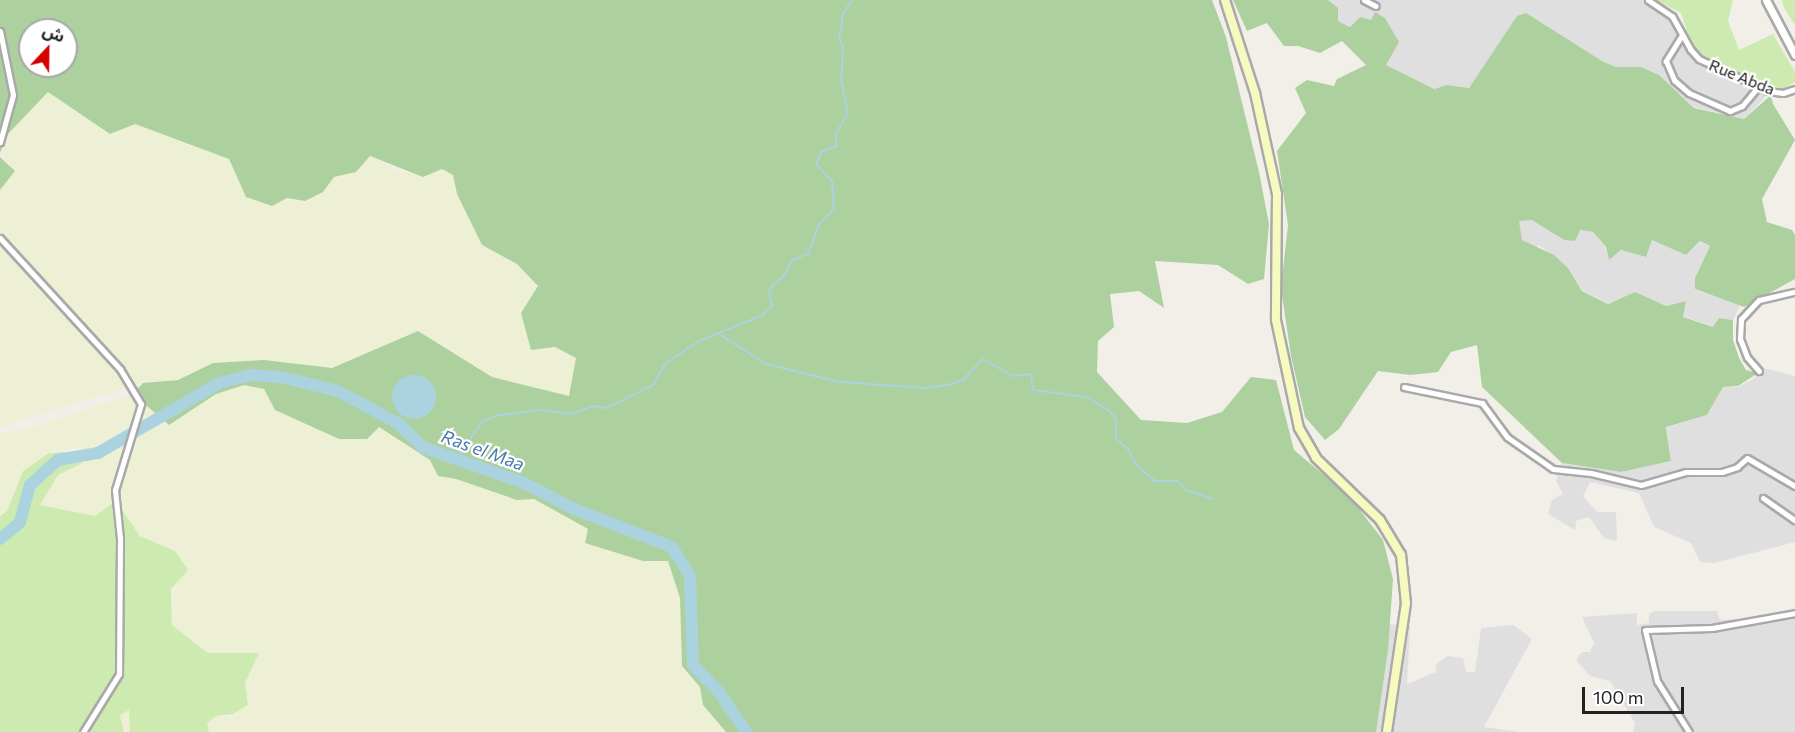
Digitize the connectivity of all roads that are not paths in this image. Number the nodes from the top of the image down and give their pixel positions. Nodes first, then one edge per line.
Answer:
1 (1225, 0) edge
2 (1364, 0) edge
3 (1648, 0) edge
4 (1766, 0) edge
5 (1376, 6) dead end
6 (0, 31) edge
7 (1682, 35) junction
8 (1795, 55) edge
9 (1758, 87) junction
10 (1795, 89) edge
11 (0, 142) edge
12 (0, 238) edge
13 (1795, 291) edge
14 (1759, 371) dead end
15 (1404, 387) dead end
16 (1795, 486) edge
17 (1763, 498) dead end
18 (1795, 520) edge
19 (1795, 613) edge
20 (83, 732) edge
21 (1387, 732) edge
22 (1396, 732) edge
23 (1689, 732) edge

1 - 21 main road
2 - 5 street
3 - 7 street, Rue Abda
4 - 8 street
6 - 11 street
7 - 9 street, Rue Abda
7 - 9 street
9 - 10 street, Rue Abda
12 - 20 street
13 - 14 street
15 - 16 street
17 - 18 street
19 - 23 street
21 - 22 street

